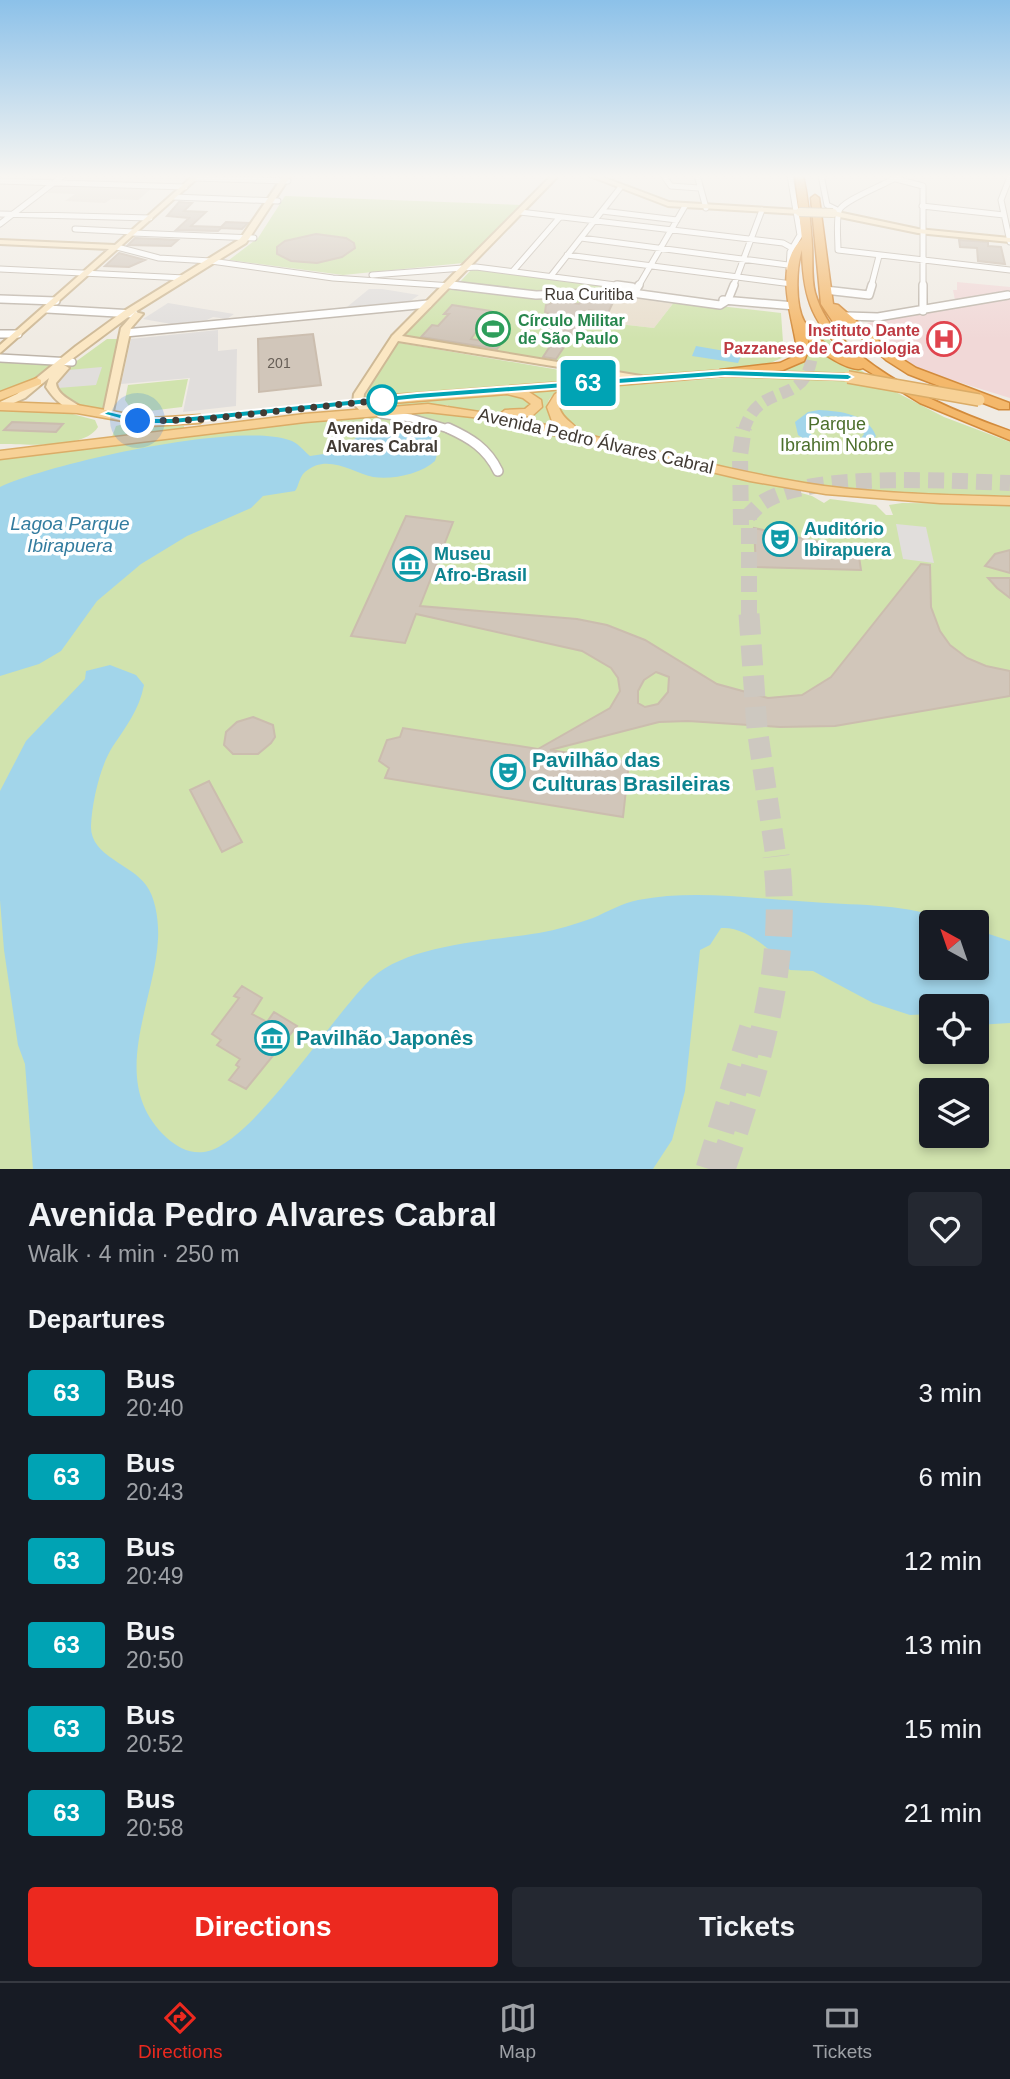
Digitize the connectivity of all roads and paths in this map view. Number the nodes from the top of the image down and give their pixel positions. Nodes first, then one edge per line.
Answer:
1 (83, 230) edge
2 (137, 230) edge
3 (255, 230) edge
4 (503, 230) edge
5 (549, 230) edge
6 (587, 230) edge
7 (667, 230) edge
8 (671, 230) junction
9 (755, 230) edge
10 (799, 230) edge
11 (806, 230) edge
12 (819, 230) edge
13 (837, 230) edge
14 (911, 230) edge
15 (922, 232) junction
16 (133, 233) junction
17 (250, 238) junction
18 (581, 238) junction
19 (751, 240) junction
20 (807, 240) junction
21 (837, 240) junction
22 (1010, 241) edge
23 (1, 243) edge
24 (117, 247) junction
25 (661, 248) junction
26 (792, 248) junction
27 (822, 252) junction
28 (568, 255) junction
29 (879, 256) junction
30 (744, 258) junction
31 (923, 261) junction
32 (215, 262) junction
33 (808, 263) junction
34 (650, 266) junction
35 (466, 267) junction
36 (790, 268) junction
37 (0, 269) edge
38 (1010, 270) edge
39 (410, 271) junction
40 (513, 271) junction
41 (88, 273) junction
42 (551, 276) junction
43 (186, 278) junction
44 (333, 278) junction
45 (737, 278) junction
46 (405, 281) junction
47 (448, 284) junction
48 (792, 284) junction
49 (825, 290) junction
50 (636, 291) junction
51 (1009, 295) edge
52 (0, 299) edge
53 (728, 300) junction
54 (56, 301) junction
55 (152, 301) junction
56 (827, 304) junction
57 (425, 306) junction
58 (795, 306) junction
59 (47, 309) junction
60 (923, 312) junction
61 (132, 314) junction
62 (846, 316) junction
63 (867, 318) junction
64 (798, 322) junction
65 (860, 330) junction
66 (106, 333) junction
67 (813, 333) tunnel mouth
68 (0, 334) edge
69 (18, 334) junction
70 (124, 335) junction
71 (395, 338) junction
72 (0, 350) edge
73 (0, 358) edge
74 (67, 362) junction
75 (725, 373) junction
76 (642, 379) junction
77 (37, 382) junction
78 (597, 382) junction
79 (468, 393) junction
80 (916, 396) junction
81 (0, 398) edge
82 (14, 400) junction
83 (0, 406) edge
84 (362, 407) junction
85 (1007, 407) edge
86 (77, 409) junction
87 (458, 411) junction
88 (108, 414) junction
89 (481, 414) junction
90 (1010, 426) edge
91 (452, 430) junction
92 (1010, 436) edge
93 (592, 440) junction
94 (77, 444) junction
95 (0, 447) edge
96 (55, 447) junction
97 (0, 455) edge
98 (498, 471) dead end
99 (1010, 501) edge

1 - 16 street
2 - 16 street
3 - 17 street
4 - 35 street
5 - 40 street
6 - 18 street
7 - 8 street
8 - 19 street
8 - 25 street
9 - 19 street
10 - 26 street
11 - 20 highway
12 - 27 highway
13 - 21 street
14 - 15 street
15 - 22 street
15 - 31 street
16 - 17 street
16 - 24 street
17 - 32 street
18 - 25 street
18 - 28 street
19 - 26 street
19 - 30 street
20 - 33 highway
20 - 36 highway
21 - 27 highway
21 - 29 street
23 - 24 street
24 - 32 street
24 - 41 street
25 - 30 street
25 - 34 street
26 - 36 street
27 - 49 highway
28 - 34 street
28 - 42 street
29 - 31 street
29 - 49 street
30 - 36 street
30 - 45 street
31 - 38 street
31 - 60 street
32 - 43 street
32 - 44 street
32 - 55 street
33 - 67 highway
33 - 80 highway
34 - 45 street
34 - 50 street
35 - 39 street, Rua Curitiba
35 - 40 street, Rua Curitiba
35 - 47 street
36 - 48 highway
37 - 41 street
39 - 44 street, Rua Curitiba
39 - 46 street
40 - 42 street, Rua Curitiba
41 - 43 street
41 - 54 street
42 - 50 street, Rua Curitiba
43 - 55 street
44 - 46 street, Rua Curitiba
45 - 48 street
45 - 53 street
46 - 47 street, Rua Curitiba
47 - 50 street, Rua Curitiba
47 - 57 street
48 - 58 highway
49 - 56 highway
50 - 53 street, Rua Curitiba
51 - 60 street
52 - 54 street
53 - 58 street, Rua Curitiba
54 - 59 street
55 - 61 street
56 - 62 highway
56 - 90 highway
57 - 70 street
57 - 71 street
58 - 64 highway
59 - 61 street
59 - 69 street
60 - 63 street
61 - 66 street
61 - 70 street
62 - 63 street
62 - 65 highway
63 - 65 street
64 - 75 highway
64 - 80 highway
65 - 85 highway
66 - 70 street
66 - 74 street
68 - 69 street
69 - 72 street
70 - 88 street
71 - 76 street
71 - 84 street
73 - 74 street
74 - 77 street
74 - 86 street
75 - 76 main road, Avenida Pedro Álvares Cabral
75 - 85 main road, Avenida Pedro Álvares Cabral, bridge
76 - 78 main road, Avenida Pedro Álvares Cabral
77 - 81 main road
77 - 82 street
78 - 79 main road, Avenida Pedro Álvares Cabral
78 - 93 main road
79 - 84 main road, Avenida Pedro Álvares Cabral
79 - 89 main road
80 - 92 highway
81 - 82 main road
82 - 83 street
82 - 86 main road
83 - 86 main road
84 - 87 main road, Avenida Pedro Álvares Cabral
84 - 88 main road, Avenida Pedro Álvares Cabral
84 - 91 street
84 - 94 main road, Avenida Pedro Álvares Cabral
86 - 88 main road, Avenida Pedro Álvares Cabral
87 - 89 main road, Avenida Pedro Álvares Cabral
87 - 91 street
88 - 94 main road
89 - 93 main road, Avenida Pedro Álvares Cabral
91 - 98 street
93 - 99 main road, Avenida Pedro Álvares Cabral
94 - 96 main road, Avenida Pedro Álvares Cabral
95 - 96 main road
96 - 97 main road

